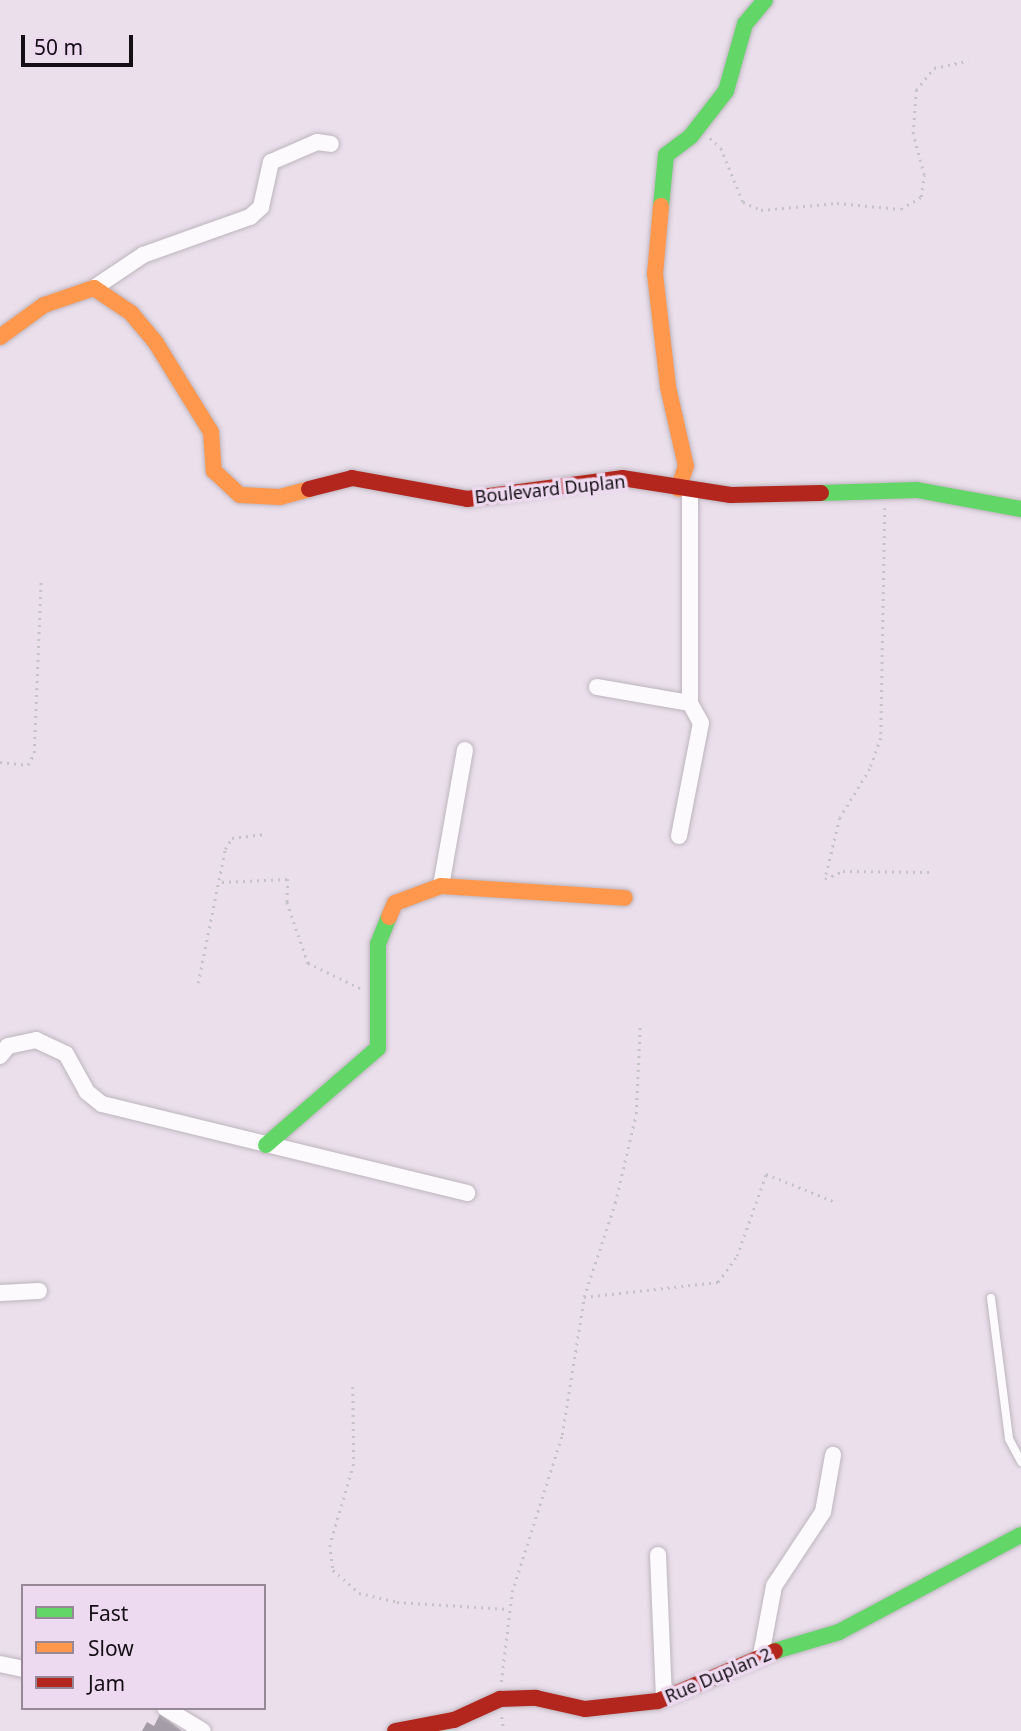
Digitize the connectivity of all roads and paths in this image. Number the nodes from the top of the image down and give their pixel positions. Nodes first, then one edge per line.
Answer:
1 (765, 0) edge
2 (968, 61) dead end
3 (696, 127) junction
4 (331, 144) dead end
5 (94, 288) junction
6 (0, 337) edge
7 (684, 489) junction
8 (886, 491) junction
9 (1021, 509) edge
10 (41, 581) dead end
11 (597, 687) dead end
12 (690, 703) junction
13 (465, 750) dead end
14 (0, 762) edge
15 (263, 834) dead end
16 (679, 836) dead end
17 (931, 872) dead end
18 (222, 882) junction
19 (441, 886) junction
20 (625, 898) dead end
21 (198, 983) dead end
22 (379, 998) junction
23 (640, 1027) dead end
24 (0, 1056) edge
25 (266, 1145) junction
26 (467, 1193) dead end
27 (833, 1201) dead end
28 (39, 1292) dead end
29 (0, 1293) edge
30 (584, 1297) junction
31 (991, 1298) dead end
32 (353, 1387) dead end
33 (833, 1455) dead end
34 (1021, 1462) edge
35 (1021, 1535) edge
36 (658, 1555) dead end
37 (509, 1609) junction
38 (761, 1655) junction
39 (0, 1664) edge
40 (21, 1669) edge
41 (664, 1698) junction
42 (500, 1699) junction
43 (168, 1710) edge
44 (203, 1731) edge
45 (395, 1731) edge

1 - 3 street
2 - 3 path
3 - 7 street
4 - 5 street
5 - 6 street
5 - 7 street, Boulevard Duplan
7 - 8 street, Boulevard Duplan
7 - 12 street
8 - 9 street, Boulevard Duplan
8 - 17 path
10 - 14 path
11 - 12 street
12 - 16 street
13 - 19 street
15 - 18 path
18 - 21 path
18 - 22 path
19 - 20 street
19 - 22 street
22 - 25 street
23 - 30 path
24 - 25 street
25 - 26 street
27 - 30 path
28 - 29 street
30 - 37 path
31 - 34 lane
32 - 37 path
33 - 38 street
35 - 38 street, Rue Duplan 2
36 - 41 street
37 - 42 path
38 - 41 street, Rue Duplan 2
39 - 40 street
41 - 42 street, Rue Duplan 2
42 - 45 street, Rue Duplan 2
43 - 44 street

